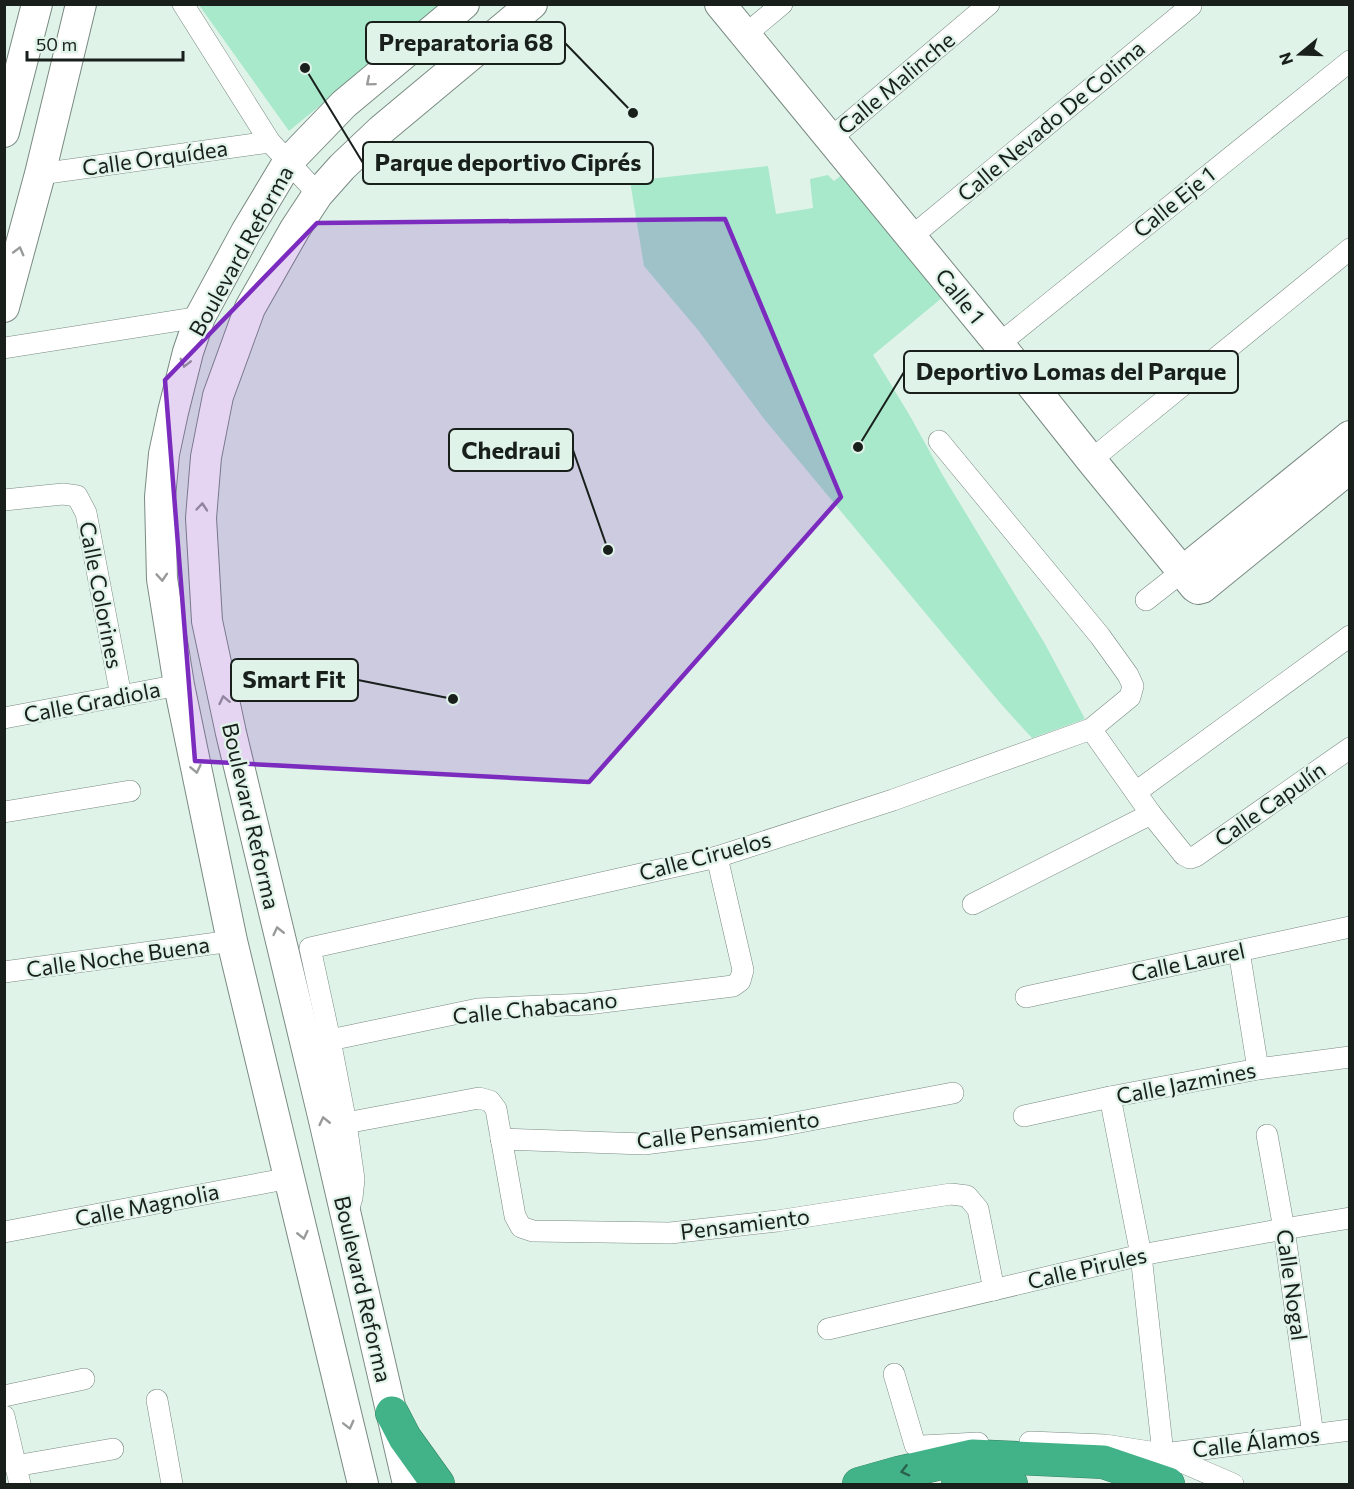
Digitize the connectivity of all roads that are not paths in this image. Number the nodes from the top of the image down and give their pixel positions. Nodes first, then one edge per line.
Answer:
1 (37, 4) edge
2 (81, 4) edge
3 (183, 4) edge
4 (464, 4) edge
5 (532, 4) edge
6 (720, 4) edge
7 (782, 4) edge
8 (990, 4) edge
9 (1191, 6) edge
10 (745, 35) junction
11 (1350, 60) edge
12 (4, 132) edge
13 (830, 139) junction
14 (279, 152) junction
15 (40, 174) junction
16 (318, 194) junction
17 (911, 237) junction
18 (1350, 249) edge
19 (4, 307) edge
20 (200, 317) junction
21 (999, 344) junction
22 (4, 348) edge
23 (1350, 436) edge
24 (939, 441) dead end
25 (1091, 460) junction
26 (1350, 468) edge
27 (4, 500) edge
28 (1191, 580) junction
29 (1146, 600) dead end
30 (1350, 636) edge
31 (179, 685) junction
32 (121, 696) junction
33 (4, 718) edge
34 (1091, 729) junction
35 (1350, 748) edge
36 (130, 791) dead end
37 (1136, 792) junction
38 (4, 812) edge
39 (1151, 814) junction
40 (717, 857) junction
41 (973, 904) dead end
42 (1350, 927) edge
43 (232, 941) junction
44 (1239, 951) junction
45 (4, 972) edge
46 (1026, 997) dead end
47 (330, 1040) junction
48 (1350, 1057) edge
49 (1258, 1069) junction
50 (953, 1093) dead end
51 (1110, 1097) junction
52 (1024, 1116) dead end
53 (346, 1123) junction
54 (1267, 1135) dead end
55 (501, 1139) junction
56 (290, 1178) junction
57 (346, 1216) junction
58 (1350, 1218) edge
59 (1284, 1229) junction
60 (4, 1232) edge
61 (1141, 1255) junction
62 (993, 1290) junction
63 (828, 1329) dead end
64 (894, 1374) dead end
65 (84, 1379) dead end
66 (4, 1396) edge
67 (157, 1401) dead end
68 (392, 1413) junction
69 (4, 1416) edge
70 (1350, 1430) edge
71 (1313, 1435) junction
72 (113, 1449) dead end
73 (1164, 1474) edge
74 (17, 1475) edge
75 (172, 1485) edge
76 (363, 1485) edge
77 (408, 1485) edge
78 (438, 1485) edge
79 (859, 1485) edge
80 (958, 1485) edge
81 (1011, 1485) edge
82 (1233, 1485) edge

1 - 12 main road
2 - 15 main road
3 - 14 street
4 -> 14 main road, Boulevard Reforma
5 - 16 main road, Boulevard Reforma
6 - 10 main road, Calle 1
7 - 10 street
8 - 13 street, Calle Malinche
9 - 17 street, Calle Nevado De Colima
10 - 13 main road, Calle 1
11 - 21 street, Calle Eje 1
13 - 17 main road, Calle 1
14 - 15 street, Calle Orquídea
14 - 16 street
14 - 20 main road, Boulevard Reforma
19 -> 15 main road
57 -> 16 main road, Boulevard Reforma
17 - 21 main road, Calle 1
18 - 25 street
20 - 22 street
20 -> 31 main road, Boulevard Reforma
21 - 25 main road, Calle 1
23 - 28 main road
24 - 34 street, Calle Ciruelos
25 - 28 main road, Calle 1
26 - 28 main road
27 - 32 street, Calle Colorines
28 - 29 street
30 - 37 street
31 - 32 street, Calle Gradiola
31 -> 43 main road, Boulevard Reforma
32 - 33 street, Calle Gradiola
34 - 37 street
34 - 40 street, Calle Ciruelos
35 - 39 street, Calle Capulín
36 - 38 street
37 - 39 street
39 - 41 street
40 - 47 street, Calle Ciruelos
40 - 47 street, Calle Chabacano
42 - 44 street, Calle Laurel
43 - 45 street, Calle Noche Buena
43 - 56 main road, Boulevard Reforma
44 - 46 street, Calle Laurel
44 - 49 street
47 - 53 street
48 - 49 street, Calle Jazmines
49 - 51 street, Calle Jazmines
50 - 55 street, Calle Pensamiento
51 - 52 street, Calle Jazmines
51 - 61 street
53 - 55 street
53 - 57 street
54 - 59 street, Calle Nogal
55 - 62 street, Pensamiento
56 - 60 street, Calle Magnolia
56 -> 76 main road, Boulevard Reforma
57 - 68 main road, Boulevard Reforma
58 - 59 street, Calle Pirules
59 - 61 street, Calle Pirules
59 - 71 street, Calle Nogal
61 - 62 street, Calle Pirules
61 - 73 street
62 - 63 street, Calle Pirules
64 - 73 street
65 - 66 street
67 - 75 street
68 - 77 main road, Boulevard Reforma
68 - 78 highway
69 - 74 street
70 - 71 street, Calle Álamos
71 - 73 street, Calle Álamos
72 - 74 street
73 -> 79 highway
73 - 82 street
80 - 81 highway

